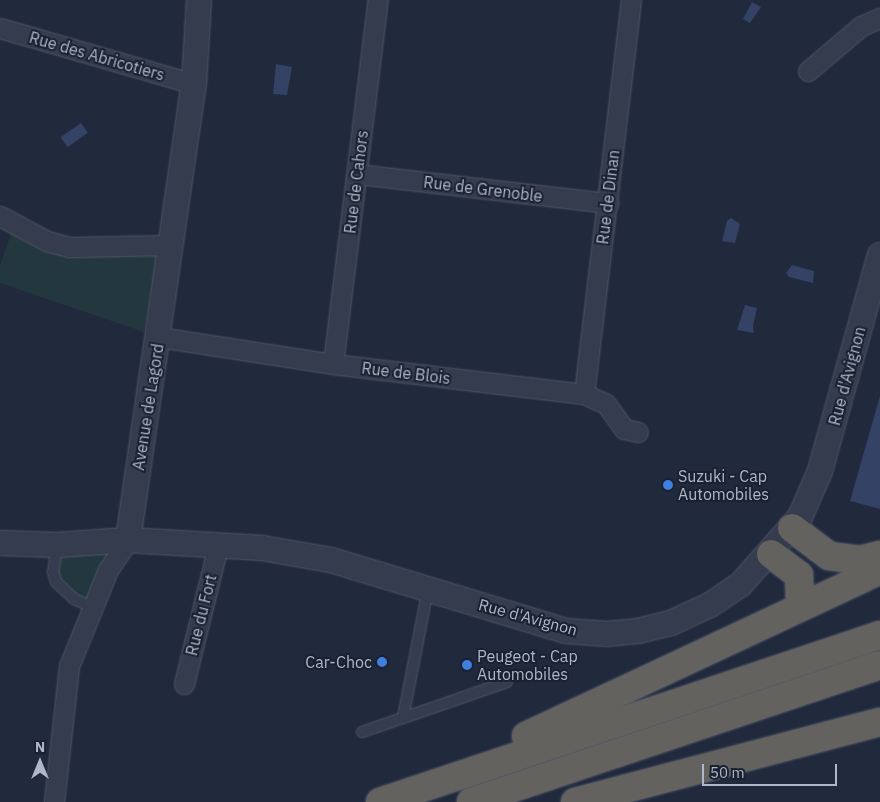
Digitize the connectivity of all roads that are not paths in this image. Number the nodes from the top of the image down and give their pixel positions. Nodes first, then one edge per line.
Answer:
1 (199, 0) edge
2 (378, 0) edge
3 (631, 0) edge
4 (880, 18) edge
5 (0, 28) edge
6 (808, 71) dead end
7 (194, 84) junction
8 (358, 174) junction
9 (608, 203) junction
10 (0, 216) edge
11 (172, 245) junction
12 (880, 255) edge
13 (159, 337) junction
14 (333, 364) junction
15 (584, 394) junction
16 (638, 432) dead end
17 (792, 528) junction
18 (128, 540) junction
19 (0, 543) edge
20 (56, 545) junction
21 (218, 546) junction
22 (771, 554) junction
23 (880, 555) edge
24 (880, 570) edge
25 (428, 589) junction
26 (800, 606) junction
27 (92, 607) junction
28 (880, 635) edge
29 (880, 665) edge
30 (507, 682) dead end
31 (184, 684) dead end
32 (403, 718) junction
33 (880, 722) edge
34 (362, 732) dead end
35 (435, 783) junction
36 (54, 802) edge
37 (380, 802) edge
38 (471, 802) edge
39 (575, 802) edge

1 - 7 street, Avenue de Lagord
2 - 8 street, Rue de Cahors
3 - 9 street, Rue de Dinan
4 - 6 street
5 - 7 street, Rue des Abricotiers
7 - 11 street, Avenue de Lagord
8 - 9 street, Rue de Grenoble
8 - 14 street, Rue de Cahors
9 - 15 street, Rue de Dinan
10 - 11 street
11 - 13 street, Avenue de Lagord
12 - 17 street, Rue d'Avignon
13 - 14 street, Rue de Blois
13 - 18 street, Avenue de Lagord
14 - 15 street, Rue de Blois
15 - 16 street, Rue de Blois
17 - 22 street, Rue d'Avignon
17 - 23 highway
18 - 20 street, Rue d'Avignon
18 - 21 street, Rue d'Avignon
18 - 27 street, Avenue de Lagord
19 - 20 street, Rue d'Avignon
20 - 27 lane
21 - 25 street, Rue d'Avignon
21 - 31 street, Rue du Fort
22 - 25 street, Rue d'Avignon
22 - 26 highway
24 - 26 highway
25 - 32 lane
26 - 35 highway
27 - 36 street, Avenue de Lagord
28 - 35 highway
29 - 38 highway
30 - 32 lane
32 - 34 lane
33 - 39 highway
35 - 37 highway

